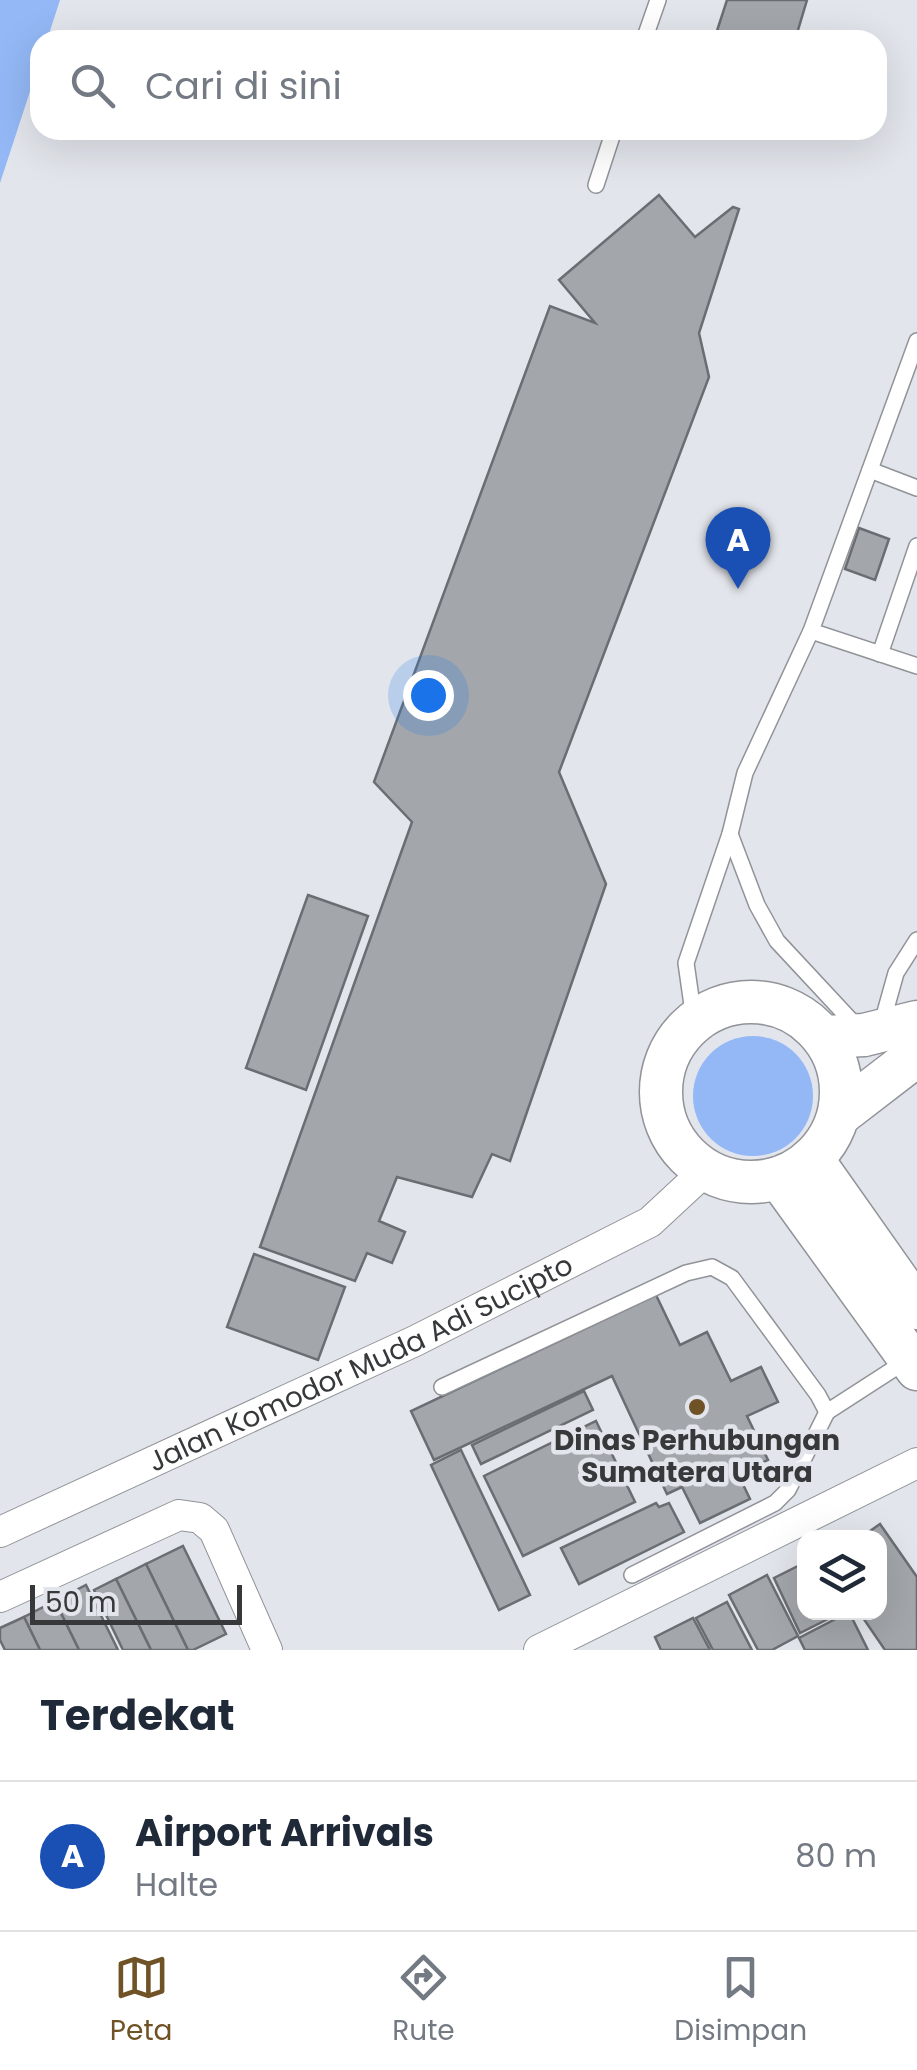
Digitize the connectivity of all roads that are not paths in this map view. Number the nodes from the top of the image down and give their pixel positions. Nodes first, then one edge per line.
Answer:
1 (658, 0) edge
2 (648, 30) edge
3 (611, 140) edge
4 (596, 185) dead end
5 (917, 341) edge
6 (870, 470) junction
7 (917, 488) edge
8 (917, 546) edge
9 (811, 631) junction
10 (880, 654) junction
11 (917, 666) edge
12 (730, 834) junction
13 (917, 940) edge
14 (694, 1019) junction
15 (872, 1032) edge
16 (917, 1054) edge
17 (839, 1116) junction
18 (796, 1168) junction
19 (706, 1170) junction
20 (913, 1294) edge
21 (913, 1364) edge
22 (442, 1387) dead end
23 (827, 1412) junction
24 (917, 1463) edge
25 (0, 1532) edge
26 (632, 1576) dead end
27 (0, 1597) edge
28 (267, 1650) edge
29 (539, 1650) edge

1 - 2 lane
3 - 4 lane
5 - 6 lane
6 - 7 lane
6 - 9 lane
8 - 10 lane
9 - 10 lane
9 - 12 lane
10 - 11 lane
12 - 14 lane
12 - 15 lane
13 - 15 lane
14 - 15 main road
14 - 19 main road
15 - 17 main road
16 - 17 main road
17 - 18 main road
18 - 19 main road
18 - 20 main road
18 - 21 main road
19 - 25 street, Jalan Komodor Muda Adi Sucipto
21 - 23 lane
22 - 23 lane
23 - 26 lane
24 - 29 street
27 - 28 street

